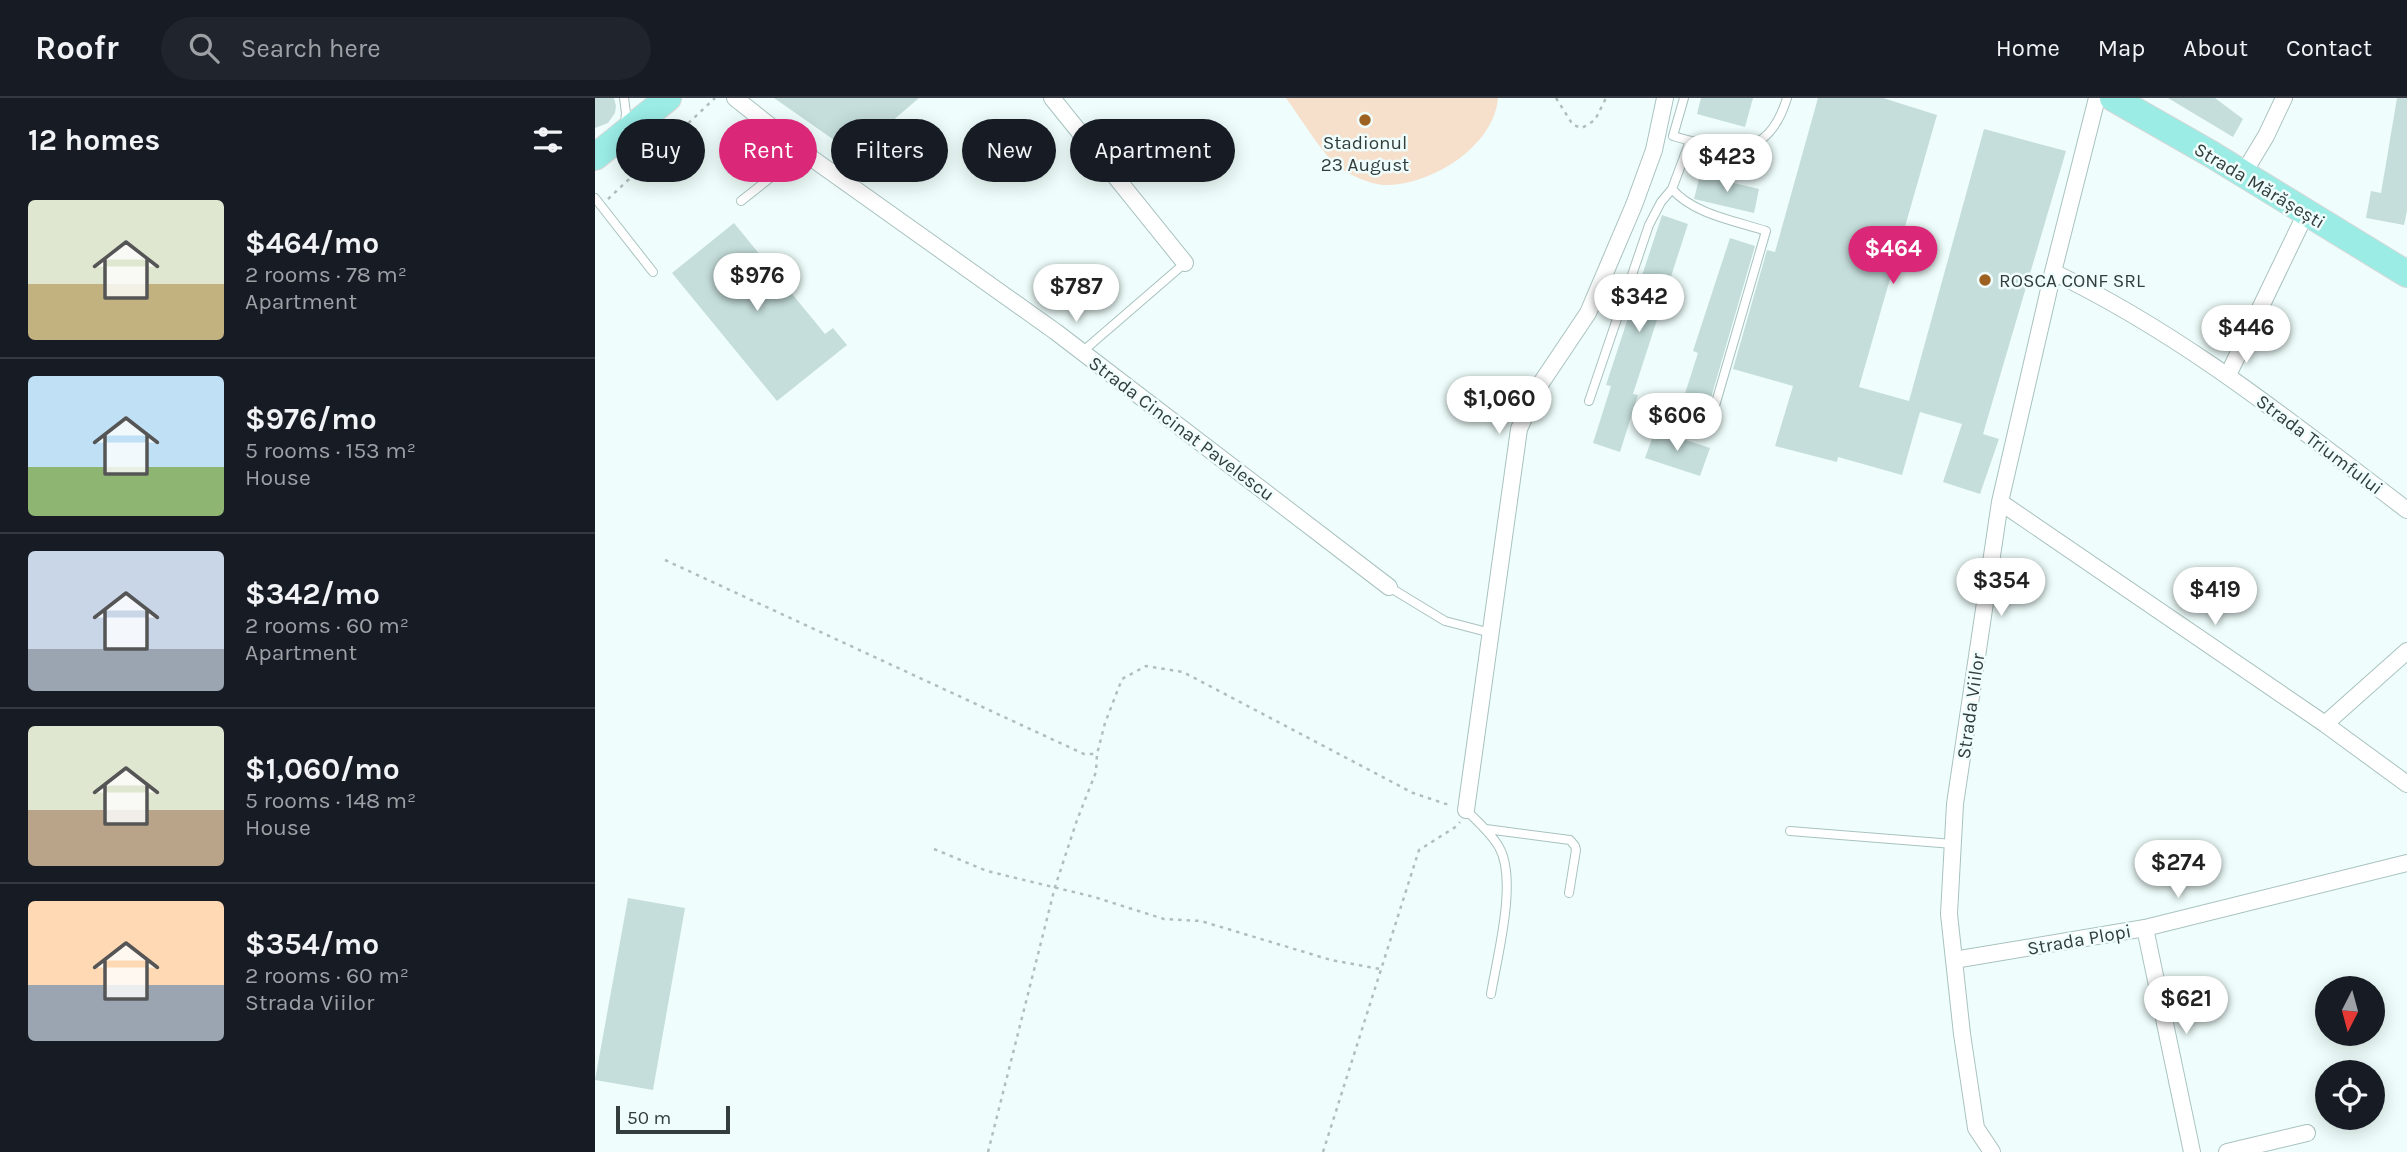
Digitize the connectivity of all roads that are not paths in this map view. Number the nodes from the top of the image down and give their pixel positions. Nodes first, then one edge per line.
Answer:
1 (624, 98) edge
2 (735, 98) edge
3 (1052, 98) edge
4 (1665, 98) edge
5 (1684, 98) edge
6 (1787, 98) edge
7 (2097, 98) edge
8 (2113, 98) edge
9 (2284, 98) edge
10 (658, 102) edge
11 (625, 119) edge
12 (639, 119) edge
13 (761, 119) edge
14 (1666, 134) junction
15 (616, 140) edge
16 (1690, 141) junction
17 (595, 157) edge
18 (817, 162) edge
19 (2243, 174) junction
20 (765, 182) edge
21 (1672, 189) junction
22 (598, 201) edge
23 (741, 201) dead end
24 (2306, 213) junction
25 (1185, 263) joint
26 (653, 272) dead end
27 (2053, 272) junction
28 (2407, 274) edge
29 (1083, 352) junction
30 (2228, 374) junction
31 (1589, 401) dead end
32 (1639, 416) dead end
33 (2000, 502) junction
34 (2407, 510) edge
35 (1389, 587) joint
36 (1491, 634) junction
37 (2407, 651) edge
38 (2325, 724) junction
39 (2407, 784) edge
40 (1466, 810) joint
41 (1486, 829) junction
42 (1790, 831) dead end
43 (1953, 844) junction
44 (2407, 863) edge
45 (1569, 893) dead end
46 (2145, 928) junction
47 (1954, 960) junction
48 (1491, 994) dead end
49 (2307, 1133) dead end
50 (1992, 1152) edge
51 (2192, 1152) edge
52 (2227, 1152) edge

1 - 11 lane
2 - 13 street, Strada Cincinat Pavelescu
3 - 25 street
4 - 14 street
5 - 14 lane
6 - 16 lane
7 - 27 street, Strada Viilor
8 - 19 main road, Strada Mărășești
9 - 19 street
10 - 12 main road
14 - 16 lane
14 - 36 street
15 - 17 main road
16 - 21 lane
18 - 29 street, Strada Cincinat Pavelescu
19 - 24 main road, Strada Mărășești
20 - 23 lane
21 - 31 lane
21 - 32 lane
22 - 26 lane
24 - 28 main road, Strada Mărășești
24 - 30 street
25 - 29 lane
27 - 30 street, Strada Triumfului
27 - 33 street, Strada Viilor
29 - 35 street, Strada Cincinat Pavelescu
30 - 34 street, Strada Triumfului
33 - 38 street
33 - 43 street, Strada Viilor
35 - 36 lane
36 - 40 street
37 - 38 street
38 - 39 street
40 - 41 lane
41 - 45 lane
41 - 48 lane
42 - 43 lane
43 - 47 street, Strada Viilor
44 - 46 street, Strada Plopi
46 - 47 street, Strada Plopi
46 - 51 street
47 - 50 street, Strada Viilor
49 - 52 street

